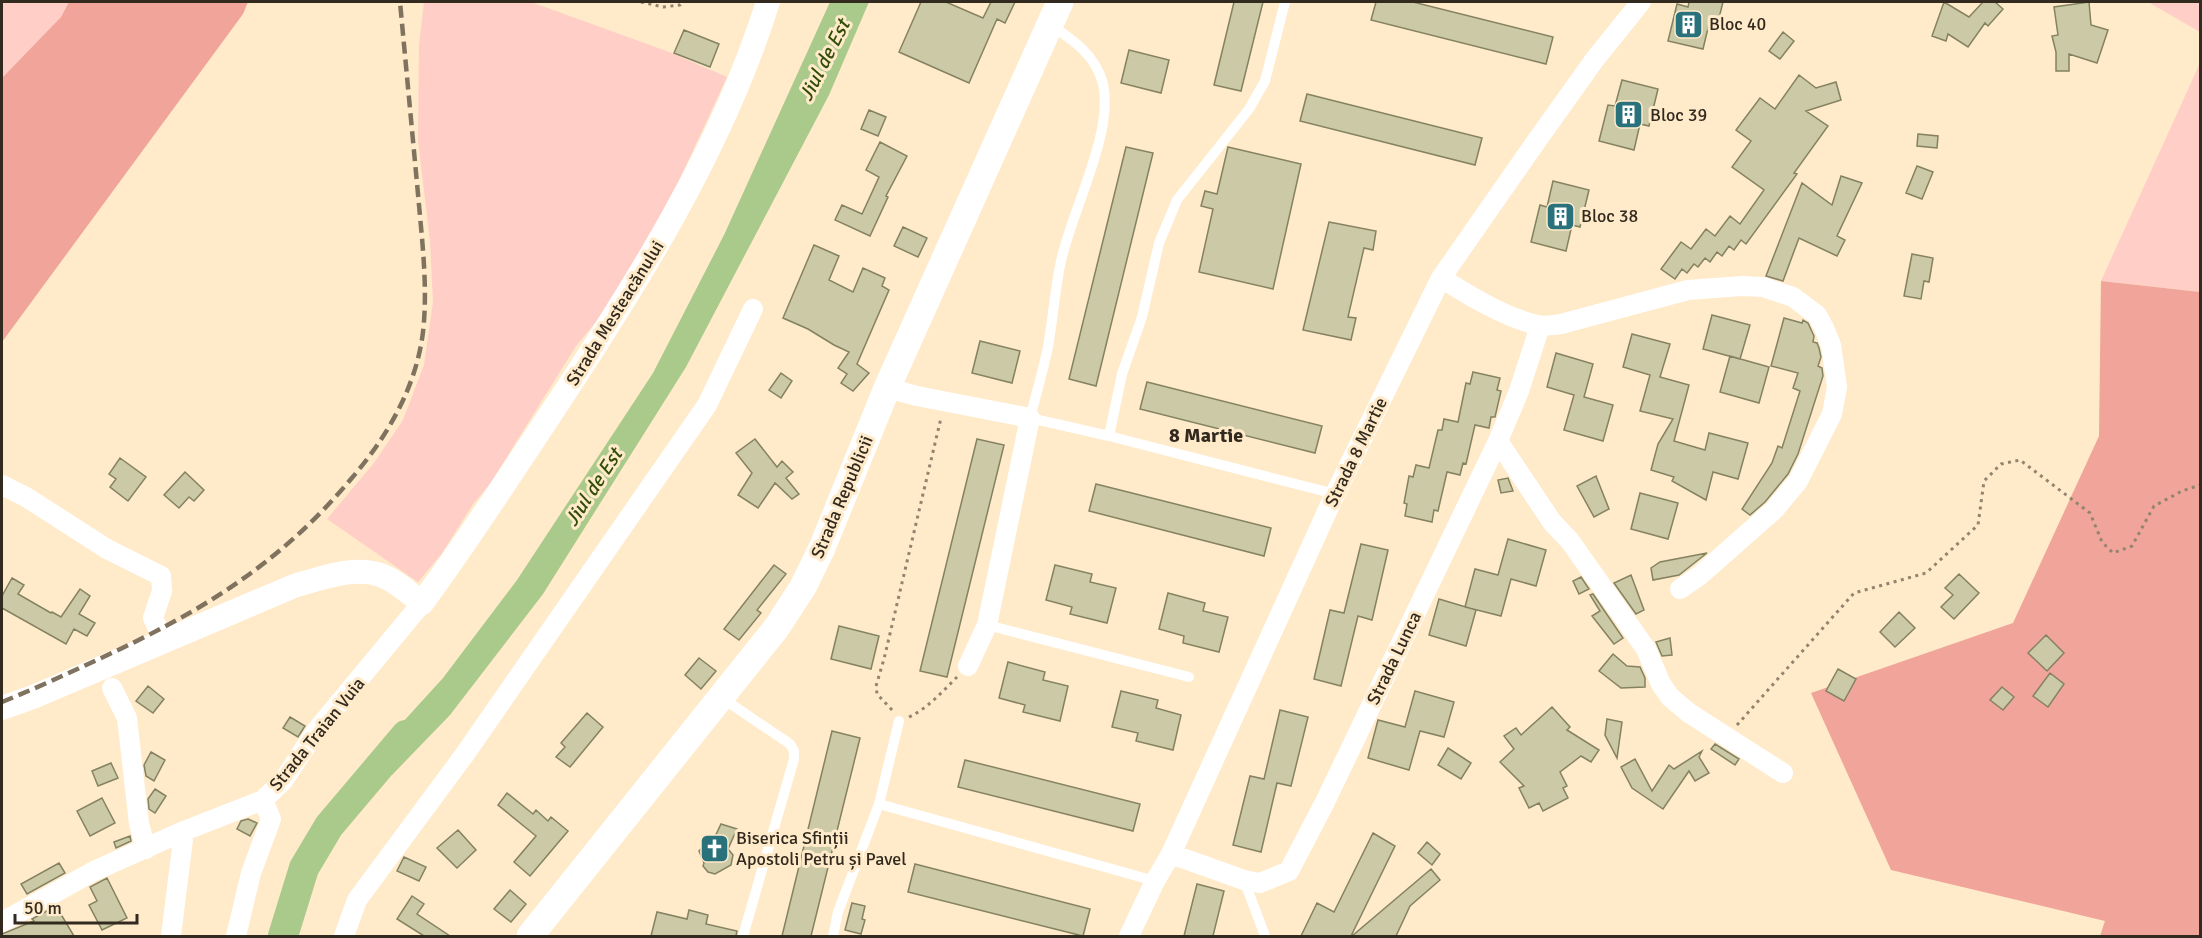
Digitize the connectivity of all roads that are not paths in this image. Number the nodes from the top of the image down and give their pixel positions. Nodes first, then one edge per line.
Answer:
1 (768, 2) edge
2 (1285, 2) edge
3 (1641, 2) edge
4 (1054, 13) edge
5 (1441, 278) junction
6 (753, 309) dead end
7 (1540, 326) junction
8 (887, 388) junction
9 (1030, 418) junction
10 (1109, 436) junction
11 (1498, 441) junction
12 (2, 485) edge
13 (1335, 494) junction
14 (1680, 589) dead end
15 (423, 603) junction
16 (987, 625) junction
17 (164, 640) junction
18 (969, 666) road end
19 (1189, 677) dead end
20 (112, 688) dead end
21 (722, 698) junction
22 (2, 708) edge
23 (899, 721) road end
24 (1783, 772) dead end
25 (263, 800) junction
26 (879, 804) junction
27 (184, 831) junction
28 (146, 849) junction
29 (1171, 854) junction
30 (1244, 880) junction
31 (1155, 881) junction
32 (2, 922) edge
33 (171, 936) edge
34 (236, 936) edge
35 (344, 936) edge
36 (530, 936) edge
37 (743, 936) edge
38 (832, 936) edge
39 (1129, 936) edge
40 (1265, 936) edge

1 - 15 street, Strada Mesteacănului
2 - 10 lane
3 - 5 street, Strada 8 Martie
4 - 8 main road, Strada Republicii
4 - 9 lane
5 - 7 street
5 - 13 street, Strada 8 Martie
6 - 35 street
7 - 11 street, Strada Lunca
7 - 14 street
8 - 9 street
8 - 21 main road, Strada Republicii
9 - 10 lane
9 - 16 street
10 - 13 lane
11 - 24 street
11 - 30 street, Strada Lunca
12 - 17 street
13 - 29 street, Strada 8 Martie
15 - 17 street
15 - 25 street, Strada Traian Vuia
16 - 18 street
16 - 19 lane
17 - 22 street
20 - 28 street
21 - 36 main road, Strada Republicii
21 - 37 lane
23 - 26 lane
25 - 27 street, Strada Traian Vuia
25 - 34 street
26 - 31 lane
26 - 38 lane
27 - 28 street, Strada Traian Vuia
27 - 33 street
28 - 32 street, Strada Traian Vuia
29 - 30 street, Strada Lunca
29 - 31 street, Strada 8 Martie
30 - 40 lane
31 - 39 street, Strada 8 Martie

